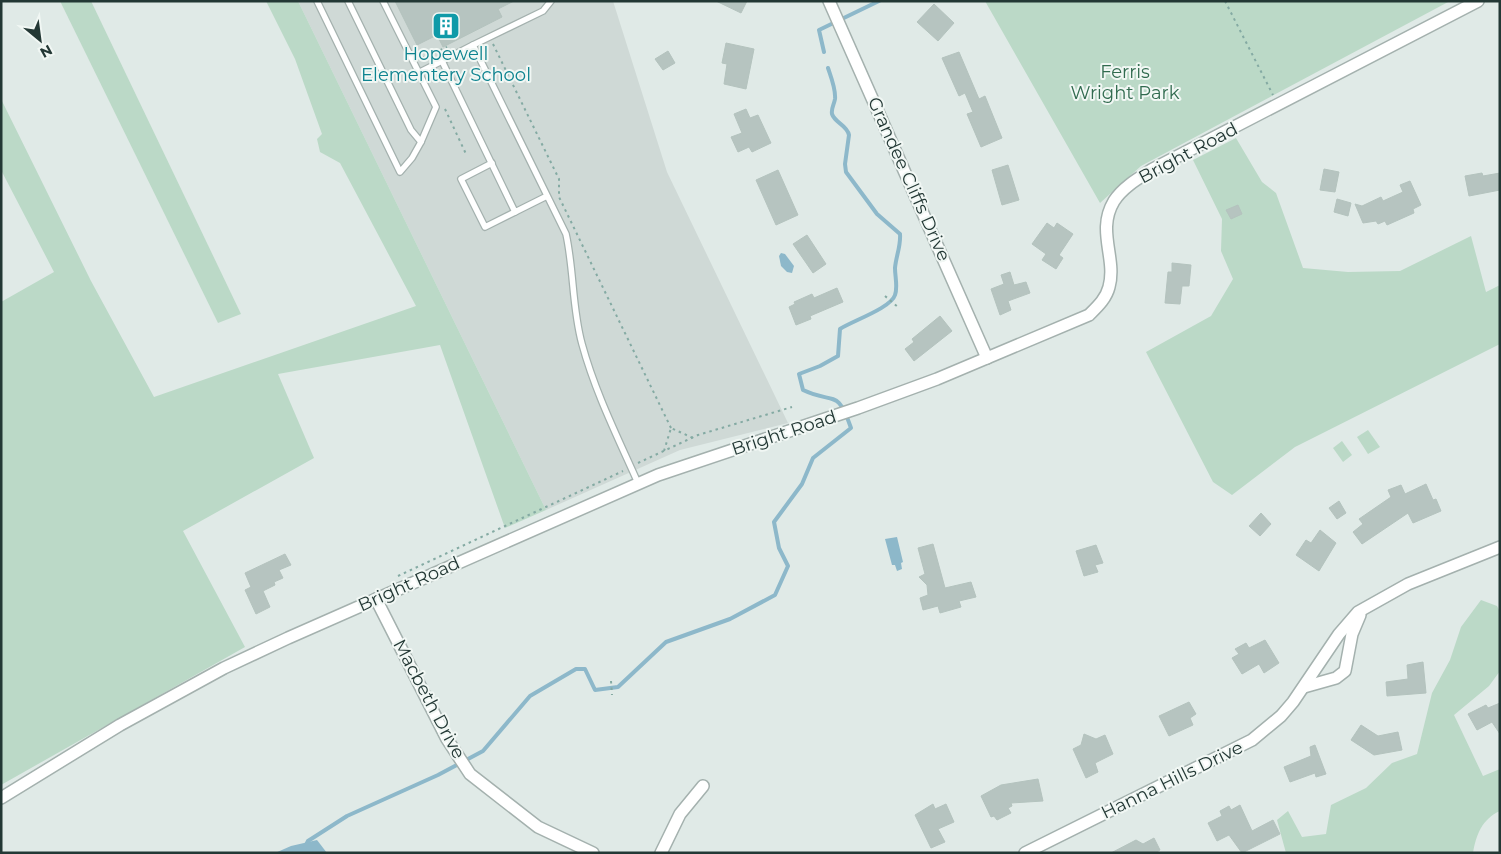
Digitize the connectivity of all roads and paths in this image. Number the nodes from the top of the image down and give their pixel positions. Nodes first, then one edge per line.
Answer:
1 (317, 1) edge
2 (348, 1) edge
3 (383, 1) edge
4 (551, 1) edge
5 (1225, 1) edge
6 (1478, 1) edge
7 (831, 6) edge
8 (490, 37) junction
9 (452, 45) dead end
10 (473, 45) junction
11 (442, 61) junction
12 (414, 65) junction
13 (418, 73) junction
14 (1278, 106) junction
15 (421, 142) junction
16 (492, 163) junction
17 (547, 196) junction
18 (515, 212) junction
19 (885, 296) dead end
20 (900, 308) dead end
21 (987, 358) junction
22 (792, 407) dead end
23 (671, 428) junction
24 (693, 438) junction
25 (664, 451) junction
26 (630, 467) junction
27 (638, 483) junction
28 (1500, 547) edge
29 (398, 576) dead end
30 (376, 599) junction
31 (1360, 610) junction
32 (611, 681) dead end
33 (1304, 687) junction
34 (612, 695) dead end
35 (704, 786) dead end
36 (1, 798) edge
37 (593, 853) edge
38 (661, 853) edge
39 (1025, 853) edge

1 - 15 lane
2 - 15 lane
3 - 12 lane
4 - 8 lane
5 - 14 path
6 - 14 street, Bright Road
7 - 21 street, Grandee Cliffs Drive
8 - 10 lane
8 - 23 path
9 - 12 path
10 - 11 lane
10 - 17 lane
11 - 13 lane
11 - 16 lane
12 - 13 lane
13 - 15 lane
14 - 21 street, Bright Road
16 - 18 lane
16 - 18 lane
17 - 18 lane
17 - 26 lane
19 - 20 path
21 - 27 street, Bright Road
22 - 24 path
23 - 24 path
23 - 25 path
24 - 25 path
25 - 26 path
26 - 27 lane
26 - 29 path
27 - 30 street, Bright Road
28 - 31 street, Hanna Hills Drive
30 - 36 street, Bright Road
30 - 37 street, Macbeth Drive
31 - 33 street, Hanna Hills Drive
31 - 33 street
32 - 34 path
33 - 39 street, Hanna Hills Drive
35 - 38 street

